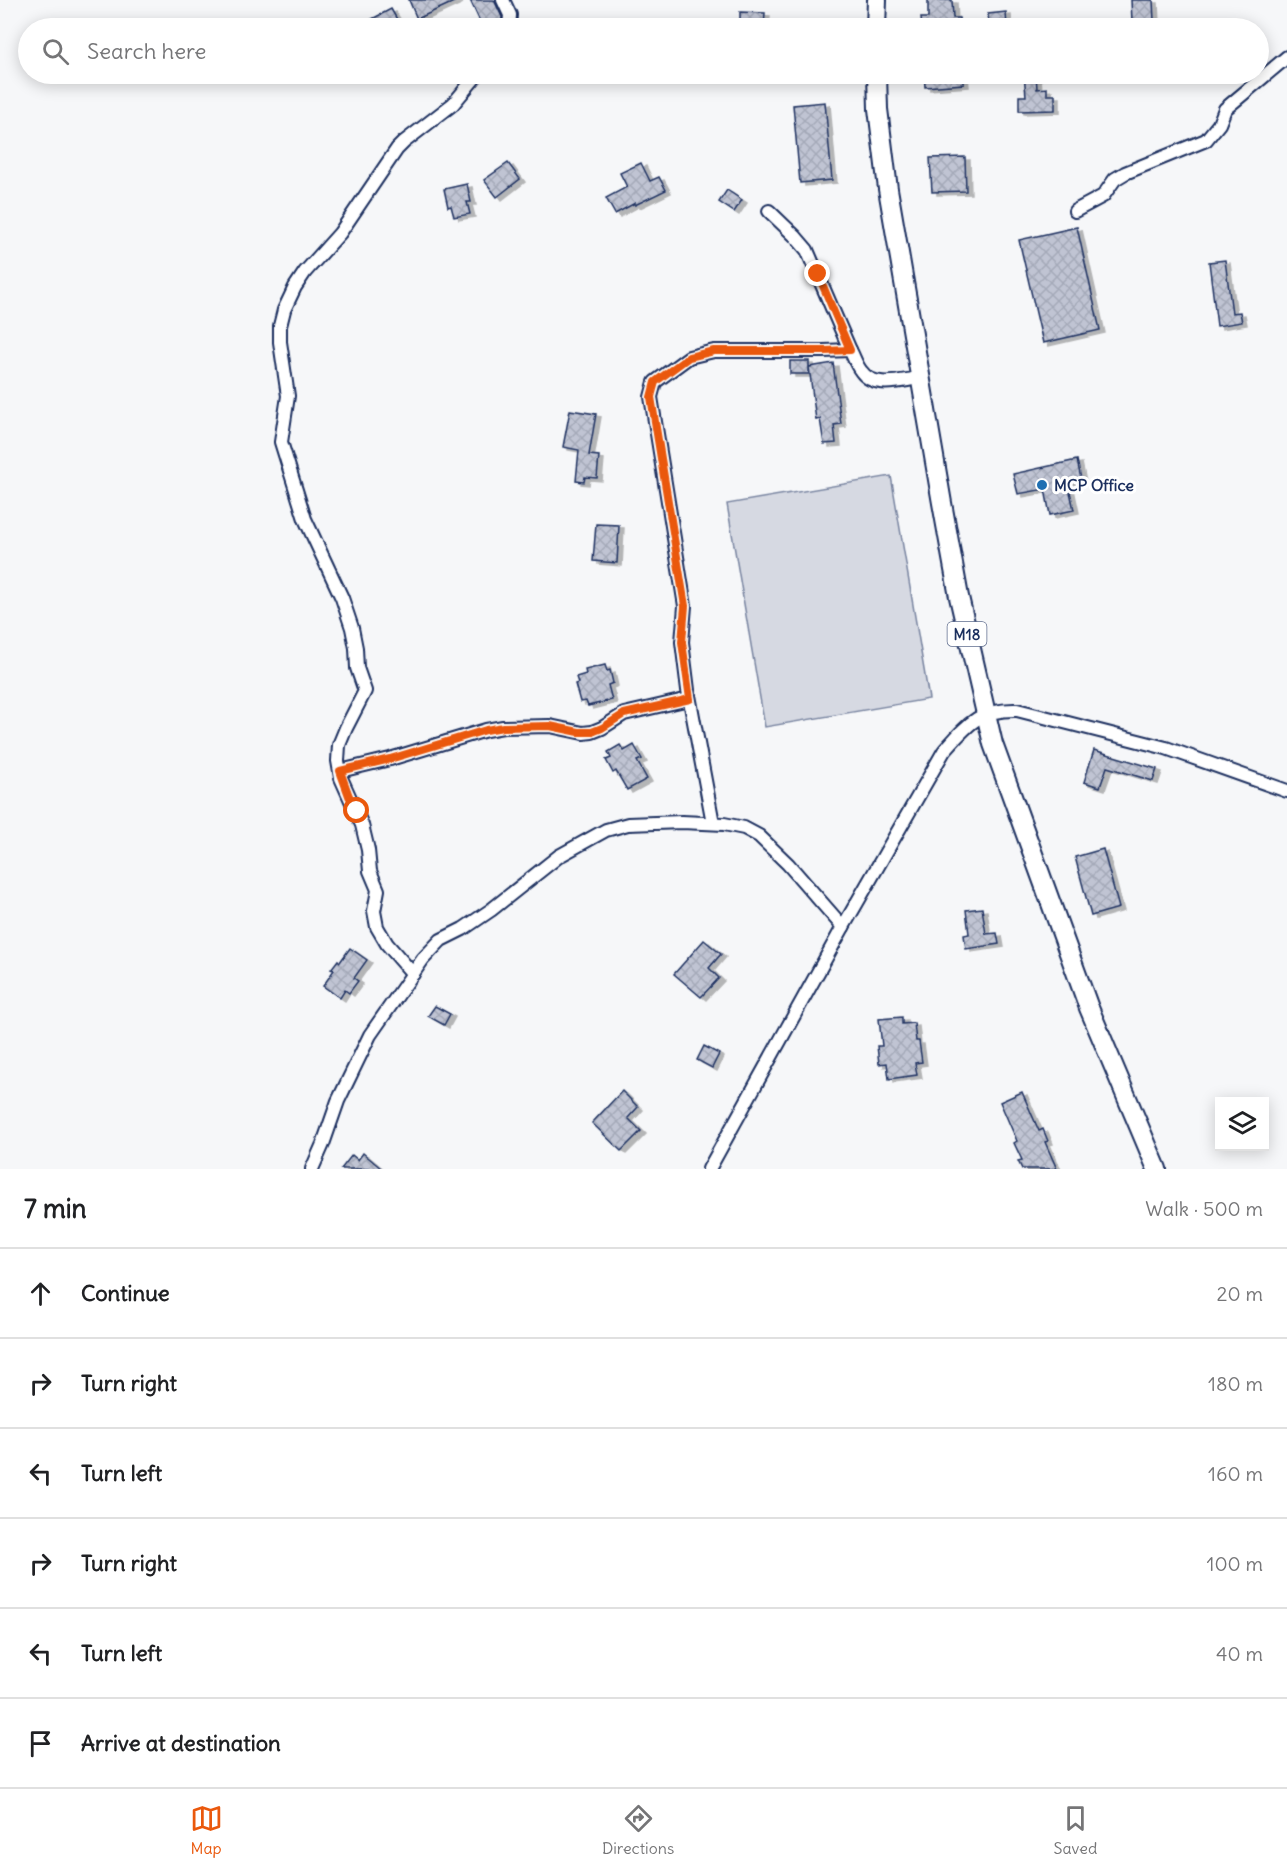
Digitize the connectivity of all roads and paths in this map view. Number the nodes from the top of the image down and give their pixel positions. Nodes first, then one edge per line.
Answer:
1 (503, 0) edge
2 (877, 0) edge
3 (510, 18) edge
4 (876, 18) edge
5 (1287, 57) edge
6 (1269, 72) edge
7 (470, 84) edge
8 (877, 84) edge
9 (1255, 84) edge
10 (769, 211) dead end
11 (1075, 211) dead end
12 (850, 350) junction
13 (920, 378) junction
14 (690, 699) junction
15 (985, 713) junction
16 (340, 771) junction
17 (1287, 791) edge
18 (713, 824) junction
19 (843, 927) junction
20 (412, 974) junction
21 (312, 1169) edge
22 (709, 1169) edge
23 (1157, 1169) edge

1 - 3 street
2 - 4 main road
5 - 6 street
7 - 16 street
8 - 13 main road, M18
9 - 11 street
10 - 12 street
12 - 13 street
12 - 14 street
13 - 15 main road, M18
14 - 16 street
14 - 18 street
15 - 17 street
15 - 19 street
15 - 23 main road, M18
16 - 20 street
18 - 19 street
18 - 20 street
19 - 22 street
20 - 21 street

